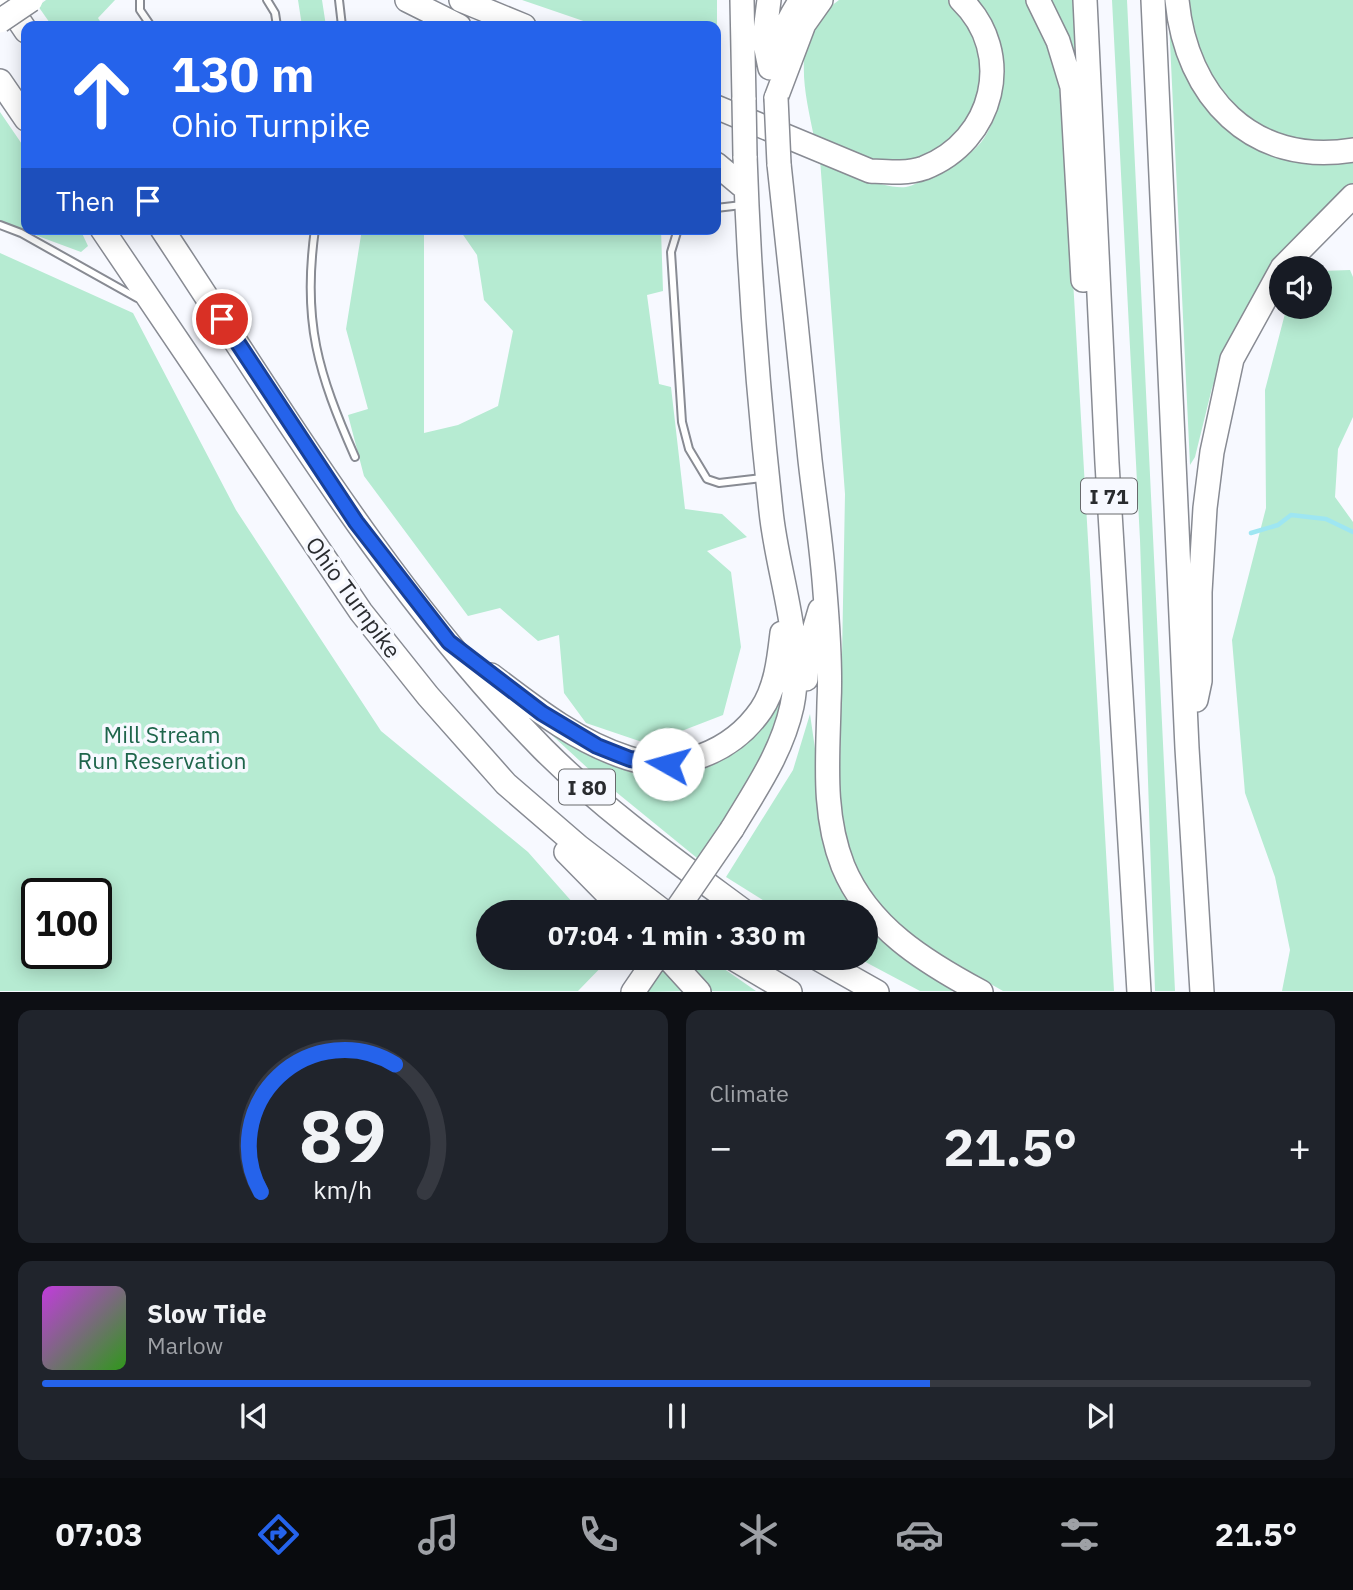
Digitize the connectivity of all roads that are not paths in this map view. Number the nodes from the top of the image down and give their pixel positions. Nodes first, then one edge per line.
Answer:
1 (5, 0) edge
2 (17, 0) edge
3 (31, 0) edge
4 (140, 0) edge
5 (267, 0) edge
6 (339, 0) edge
7 (407, 0) edge
8 (461, 0) edge
9 (742, 0) edge
10 (756, 0) edge
11 (769, 0) edge
12 (801, 0) edge
13 (821, 0) edge
14 (961, 0) edge
15 (1038, 0) edge
16 (1085, 0) edge
17 (1153, 0) edge
18 (1177, 0) edge
19 (0, 11) edge
20 (0, 21) edge
21 (148, 21) edge
22 (276, 21) edge
23 (341, 21) edge
24 (448, 21) edge
25 (512, 21) edge
26 (21, 24) edge
27 (744, 69) junction
28 (0, 81) edge
29 (776, 98) junction
30 (721, 109) edge
31 (21, 112) edge
32 (1353, 150) edge
33 (721, 169) edge
34 (1353, 196) edge
35 (747, 197) junction
36 (721, 206) edge
37 (0, 225) edge
38 (21, 233) edge
39 (25, 235) edge
40 (106, 235) edge
41 (166, 235) edge
42 (314, 235) edge
43 (676, 235) edge
44 (1295, 256) edge
45 (1269, 293) edge
46 (182, 345) junction
47 (355, 457) dead end
48 (1107, 463) junction
49 (768, 478) junction
50 (825, 592) junction
51 (785, 602) junction
52 (449, 642) junction
53 (1187, 748) junction
54 (506, 784) junction
55 (738, 831) junction
56 (613, 900) edge
57 (648, 900) edge
58 (684, 900) edge
59 (695, 900) edge
60 (729, 900) edge
61 (636, 970) edge
62 (644, 970) edge
63 (679, 970) edge
64 (753, 970) edge
65 (838, 970) edge
66 (624, 991) edge
67 (699, 992) edge
68 (790, 992) edge
69 (877, 992) edge
70 (981, 992) edge
71 (1139, 992) edge
72 (1202, 992) edge

1 - 26 highway
2 - 19 highway
3 - 20 highway, bridge
4 - 21 lane
5 - 22 lane
6 - 23 lane
7 - 24 highway
8 - 25 highway
9 - 27 highway
10 - 27 highway
11 - 29 highway
12 - 29 highway
13 - 29 highway
14 - 30 highway
15 - 48 highway
16 - 48 highway, I 71
17 - 53 highway
18 - 32 highway
27 - 35 highway, bridge
28 - 31 highway
29 - 50 highway, bridge
33 - 35 highway
34 - 44 highway
35 - 36 lane
35 - 49 highway
37 - 38 lane
39 - 46 lane
40 - 46 highway, Ohio Turnpike / I 80
41 - 52 highway, Ohio Turnpike / I 80
42 - 47 lane
43 - 49 lane
45 - 53 highway
46 - 54 highway, Ohio Turnpike / I 80
48 - 71 highway, I 71
49 - 51 highway
50 - 55 highway
50 - 70 highway
51 - 52 highway
51 - 55 highway
52 - 60 highway, Ohio Turnpike / I 80
53 - 72 highway
54 - 56 highway
54 - 57 highway, Ohio Turnpike / I 80
55 - 58 highway, bridge
55 - 59 highway
61 - 66 highway
62 - 66 highway
63 - 67 highway
64 - 68 highway
65 - 69 highway

